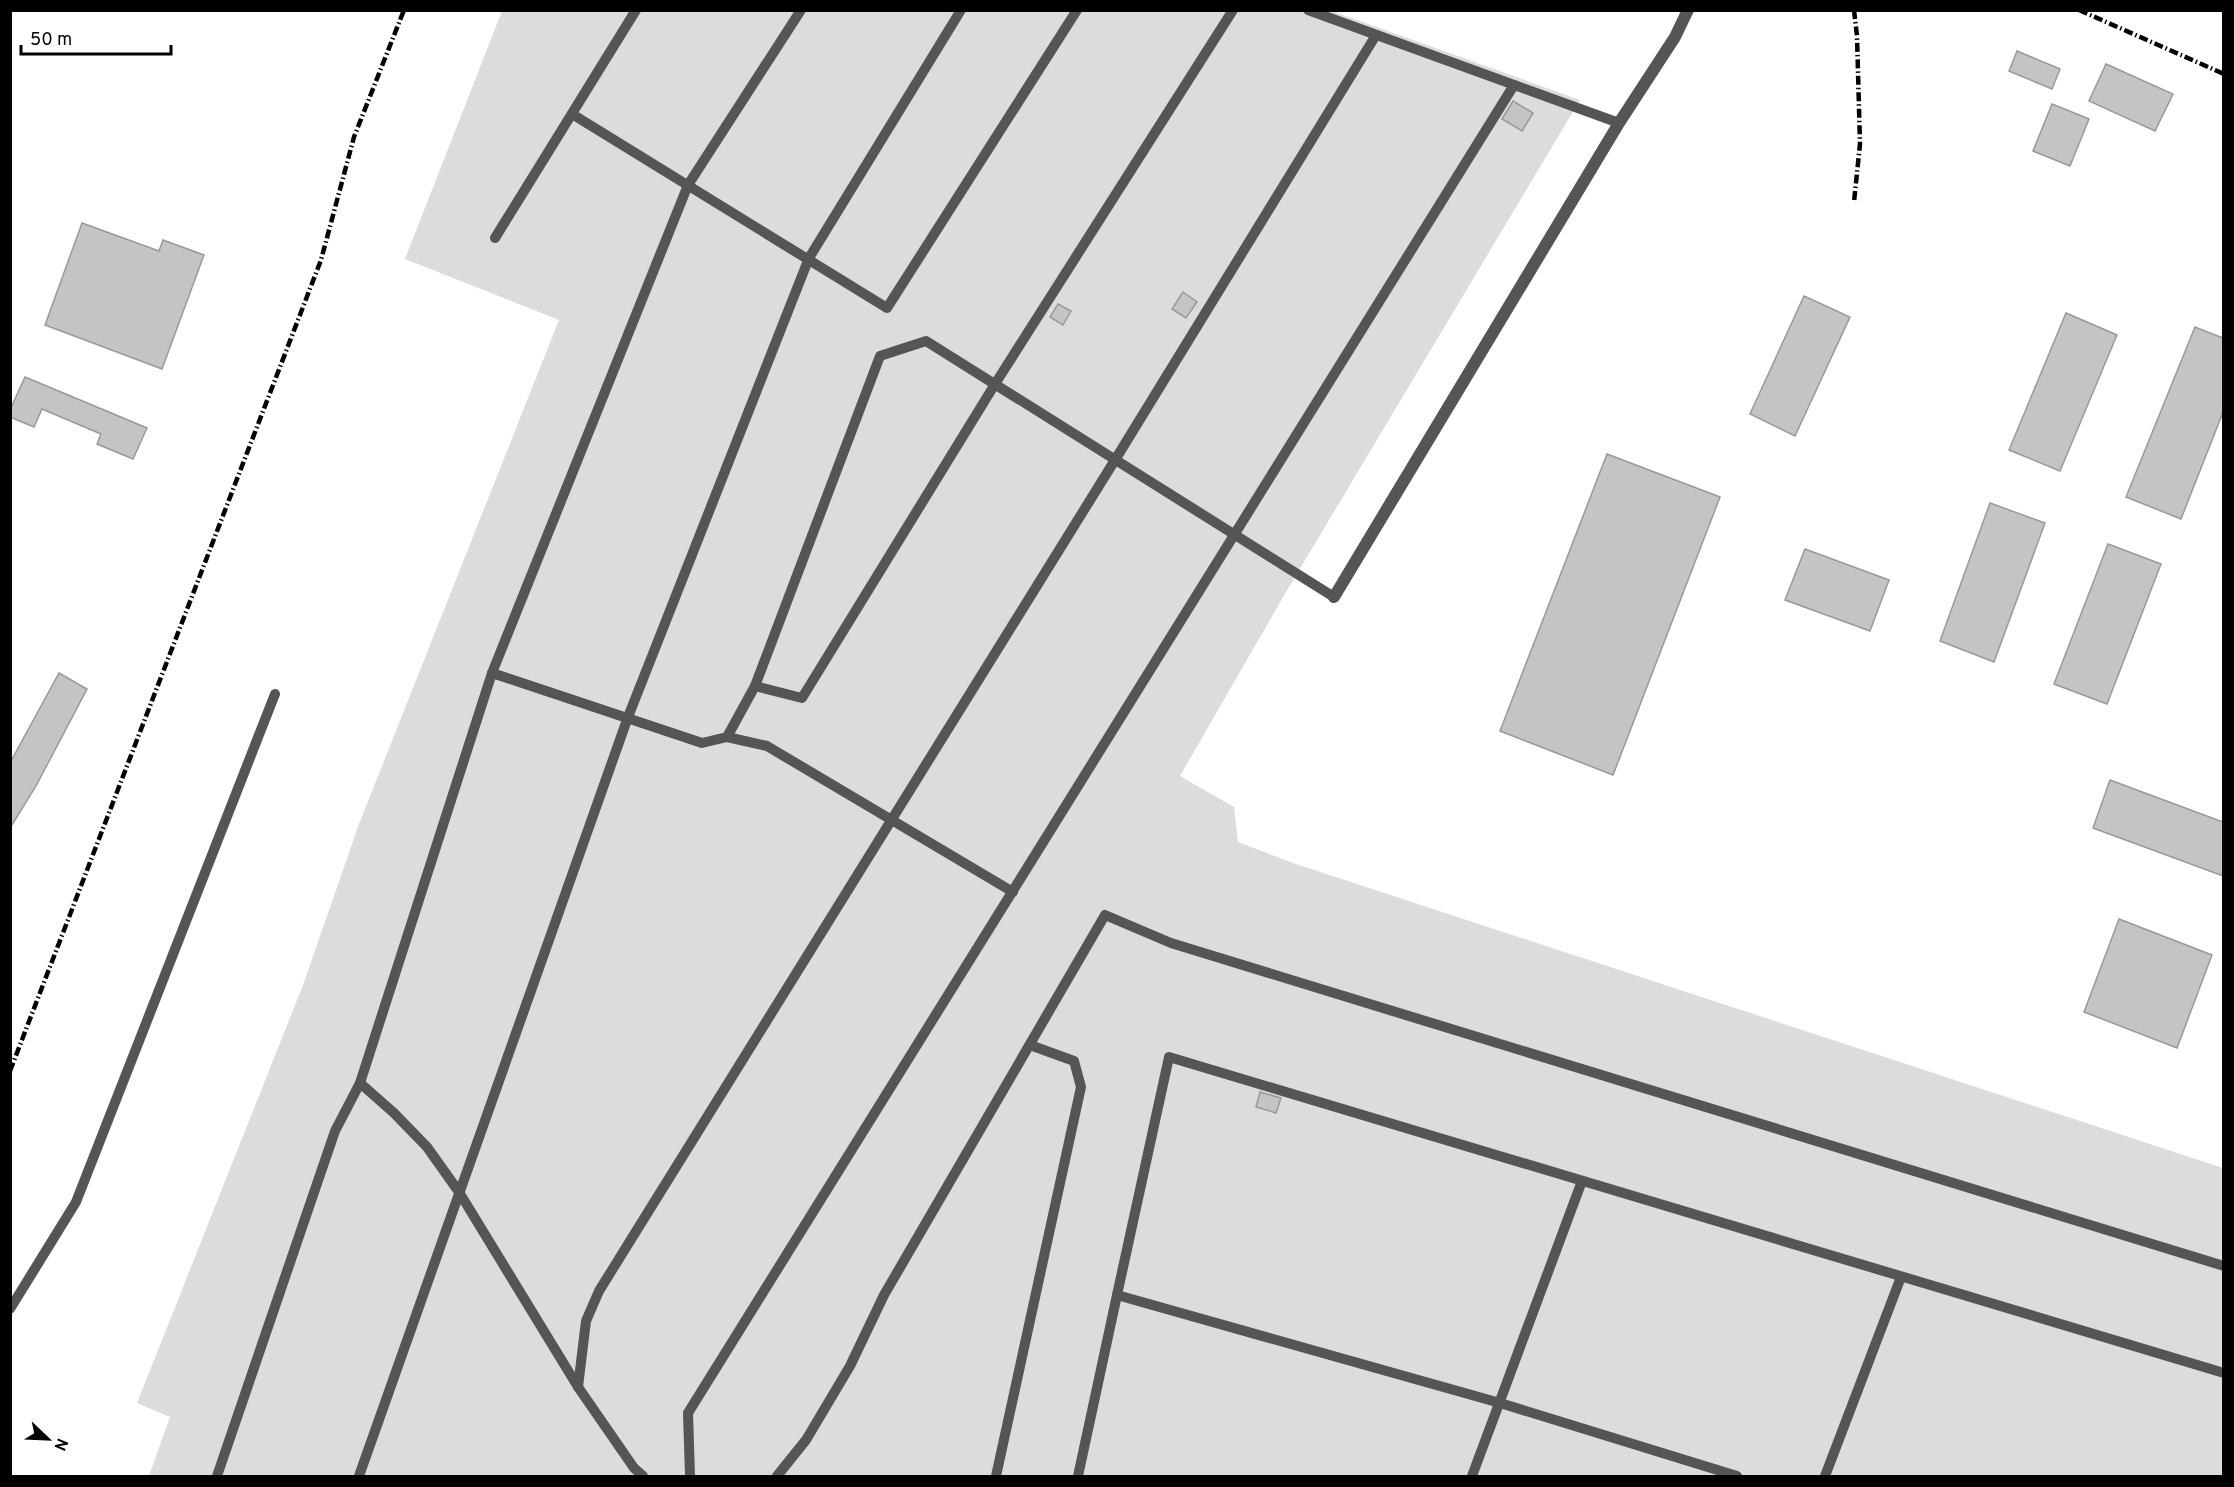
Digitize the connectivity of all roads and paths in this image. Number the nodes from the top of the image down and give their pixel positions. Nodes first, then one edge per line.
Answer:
1 (636, 10) edge
2 (801, 10) edge
3 (962, 10) edge
4 (1077, 10) edge
5 (1233, 10) edge
6 (1308, 10) edge
7 (1688, 10) edge
8 (1376, 35) junction
9 (1514, 85) junction
10 (572, 114) junction
11 (1619, 123) junction
12 (688, 185) junction
13 (495, 238) dead end
14 (809, 258) junction
15 (995, 384) junction
16 (1115, 460) junction
17 (1235, 536) junction
18 (1334, 597) joint
19 (492, 673) junction
20 (755, 686) junction
21 (275, 694) dead end
22 (628, 717) junction
23 (727, 737) junction
24 (892, 820) junction
25 (1013, 892) junction
26 (1030, 1045) junction
27 (360, 1083) junction
28 (1582, 1181) junction
29 (459, 1192) junction
30 (2223, 1266) edge
31 (1901, 1277) junction
32 (1117, 1295) junction
33 (10, 1309) edge
34 (2223, 1373) edge
35 (578, 1387) junction
36 (1500, 1403) junction
37 (218, 1476) edge
38 (359, 1476) edge
39 (643, 1476) edge
40 (690, 1476) edge
41 (777, 1476) edge
42 (996, 1476) edge
43 (1078, 1476) edge
44 (1472, 1476) edge
45 (1737, 1476) edge
46 (1825, 1476) edge

1 - 10 lane
2 - 12 lane
3 - 14 lane
4 - 14 lane
5 - 15 lane
6 - 8 lane
7 - 11 street
8 - 9 lane
8 - 16 lane
9 - 11 lane
9 - 17 lane
10 - 12 lane
10 - 13 lane
11 - 18 street
12 - 14 lane
12 - 19 lane
14 - 22 lane
15 - 16 lane
15 - 20 lane
15 - 20 lane
16 - 17 lane
16 - 24 lane
17 - 18 lane
17 - 25 lane
19 - 22 lane
19 - 27 lane
20 - 23 lane
21 - 33 lane
22 - 23 lane
22 - 29 lane
23 - 24 lane
24 - 25 lane
24 - 35 lane
25 - 40 lane
26 - 30 lane
26 - 41 lane
26 - 42 lane
27 - 29 lane
27 - 37 lane
28 - 31 lane
28 - 32 lane
28 - 36 lane
29 - 35 lane
29 - 38 lane
31 - 34 lane
31 - 46 lane
32 - 36 lane
32 - 43 lane
35 - 39 lane
36 - 44 lane
36 - 45 lane

